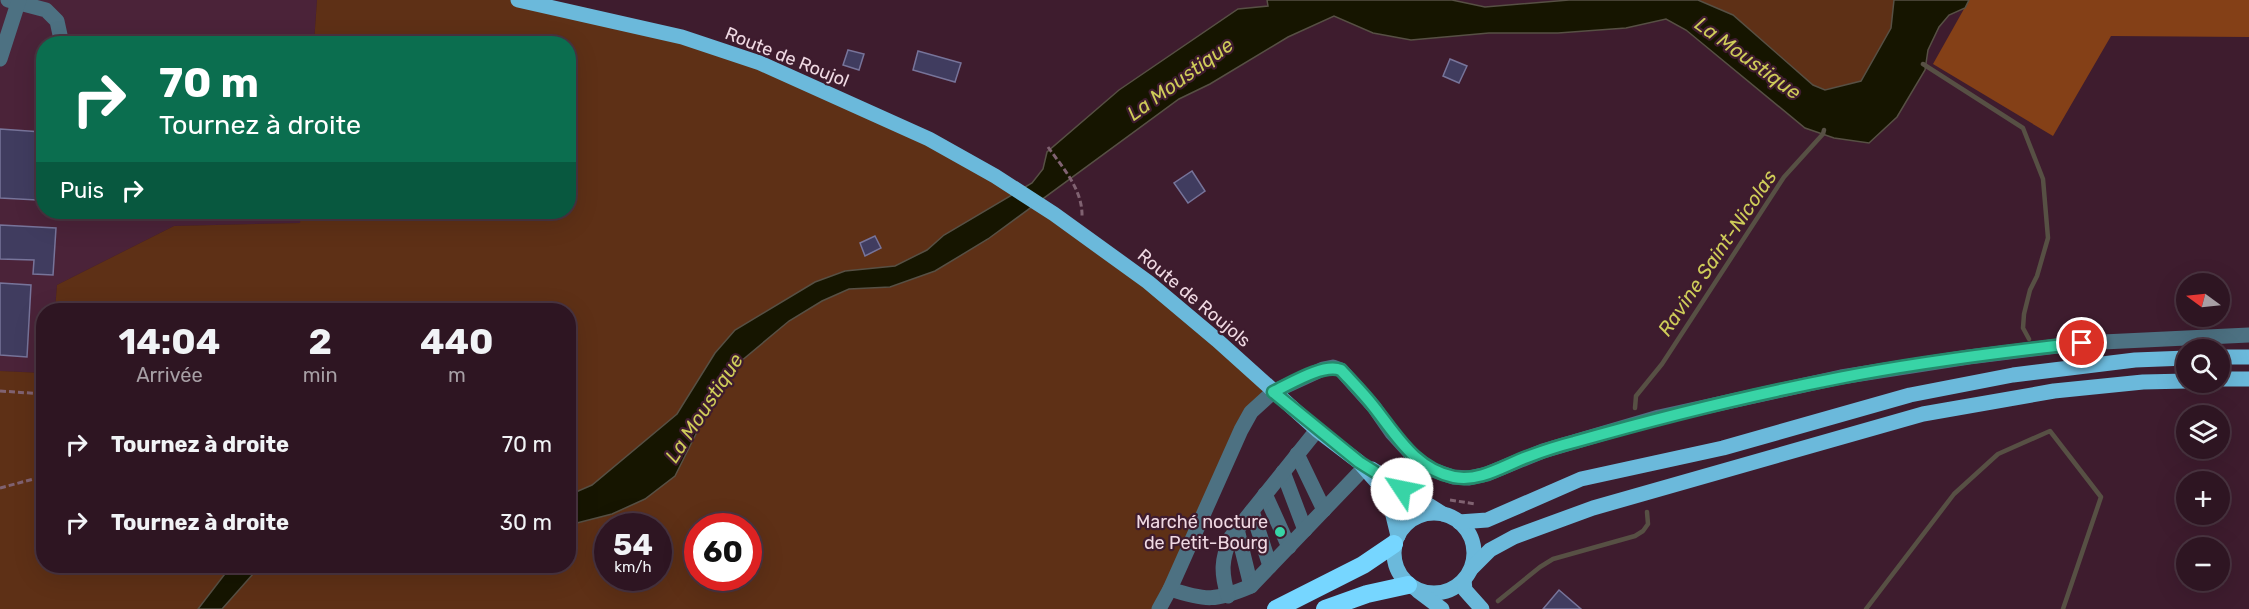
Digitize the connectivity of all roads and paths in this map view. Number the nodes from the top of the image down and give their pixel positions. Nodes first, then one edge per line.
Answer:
1 (518, 0) edge
2 (15, 1) edge
3 (60, 36) edge
4 (0, 59) edge
5 (1048, 147) dead end
6 (995, 176) joint
7 (1081, 234) junction
8 (2249, 335) edge
9 (2230, 357) edge
10 (2249, 357) edge
11 (2176, 358) edge
12 (2230, 379) edge
13 (2249, 379) edge
14 (2176, 381) edge
15 (0, 391) edge
16 (1273, 392) junction
17 (36, 393) edge
18 (1317, 430) junction
19 (1297, 454) junction
20 (1361, 465) junction
21 (1283, 472) junction
22 (36, 480) edge
23 (0, 488) edge
24 (1265, 494) junction
25 (1324, 510) junction
26 (1252, 511) junction
27 (1443, 514) junction
28 (1459, 522) junction
29 (1237, 529) junction
30 (1305, 530) junction
31 (1396, 540) junction
32 (1289, 547) junction
33 (1270, 566) junction
34 (1467, 575) junction
35 (1251, 586) junction
36 (1413, 588) junction
37 (1170, 590) junction
38 (1228, 596) junction
39 (1159, 609) edge
40 (1276, 609) edge
41 (1325, 609) edge
42 (1442, 609) edge
43 (1482, 609) edge

1 - 6 main road, Route de Roujol
2 - 3 street
2 - 4 street
5 - 7 path
6 - 7 main road, Route de Roujols
7 - 16 main road, Route de Roujols
8 - 16 street
9 - 10 main road
11 - 28 main road
12 - 13 main road
14 - 34 main road
15 - 17 path
16 - 18 main road, Route de Roujols
16 - 37 street
18 - 19 street
18 - 20 main road, Route de Roujols
19 - 21 street
19 - 25 street
20 - 25 street
20 - 27 main road, Route de Roujols
20 - 31 main road, Route de Roujols
21 - 24 street
21 - 30 street
22 - 23 path
24 - 26 street
24 - 32 street
25 - 30 street
26 - 29 street
26 - 33 street
27 - 28 main road
27 - 31 main road
28 - 34 main road
29 - 35 street
29 - 38 street
30 - 32 street
31 - 36 main road
31 - 40 highway
32 - 33 street
33 - 35 street
34 - 36 main road
34 - 43 main road
35 - 38 street
36 - 41 highway
36 - 42 main road
37 - 38 street
37 - 39 street

